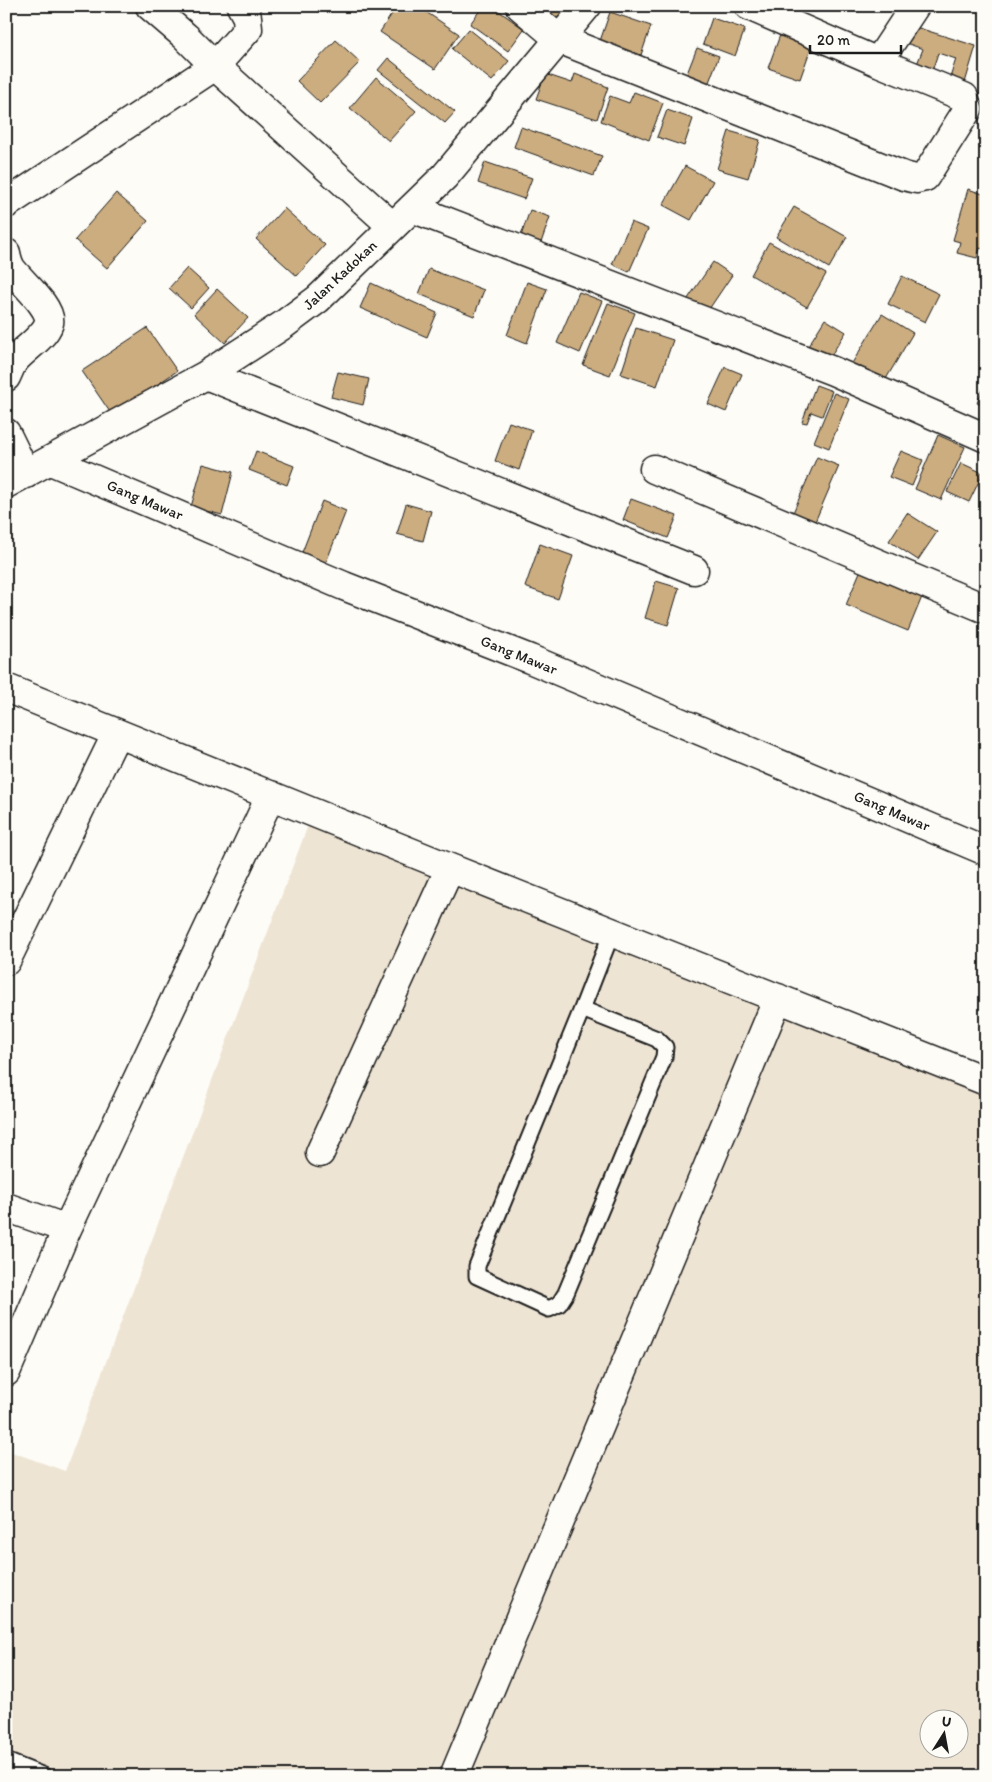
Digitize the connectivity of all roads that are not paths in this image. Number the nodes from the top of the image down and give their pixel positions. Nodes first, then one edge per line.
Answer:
1 (150, 6) edge
2 (241, 6) edge
3 (520, 6) edge
4 (587, 6) edge
5 (749, 6) edge
6 (915, 6) edge
7 (559, 39) junction
8 (878, 62) junction
9 (214, 66) junction
10 (6, 204) edge
11 (402, 217) junction
12 (6, 253) edge
13 (206, 376) junction
14 (6, 377) edge
15 (6, 433) edge
16 (986, 438) edge
17 (51, 461) junction
18 (654, 469) dead end
19 (16, 479) edge
20 (694, 570) dead end
21 (986, 608) edge
22 (6, 688) edge
23 (117, 732) junction
24 (271, 795) junction
25 (986, 851) edge
26 (450, 868) junction
27 (612, 932) junction
28 (6, 961) edge
29 (778, 998) junction
30 (582, 1009) junction
31 (985, 1079) edge
32 (320, 1153) dead end
33 (6, 1207) edge
34 (67, 1229) junction
35 (6, 1372) edge
36 (6, 1761) edge
37 (44, 1776) edge
38 (454, 1776) edge

1 - 9 street
2 - 9 street
3 - 7 street
4 - 7 street, Jalan Kadokan
5 - 8 street
6 - 8 street
7 - 8 street
7 - 11 street, Jalan Kadokan
9 - 10 street
9 - 11 street
11 - 13 street, Jalan Kadokan
11 - 16 street
12 - 14 street
13 - 17 street, Jalan Kadokan
13 - 20 street
15 - 19 street
17 - 19 street, Jalan Kadokan
17 - 25 street, Gang Mawar
18 - 21 street
22 - 23 street
23 - 24 street
23 - 28 street
24 - 26 street
24 - 34 street
26 - 27 street
26 - 32 street
27 - 29 street
27 - 30 lane
29 - 31 street
29 - 38 street
30 - 30 lane
33 - 34 street
34 - 35 street
36 - 37 lane

